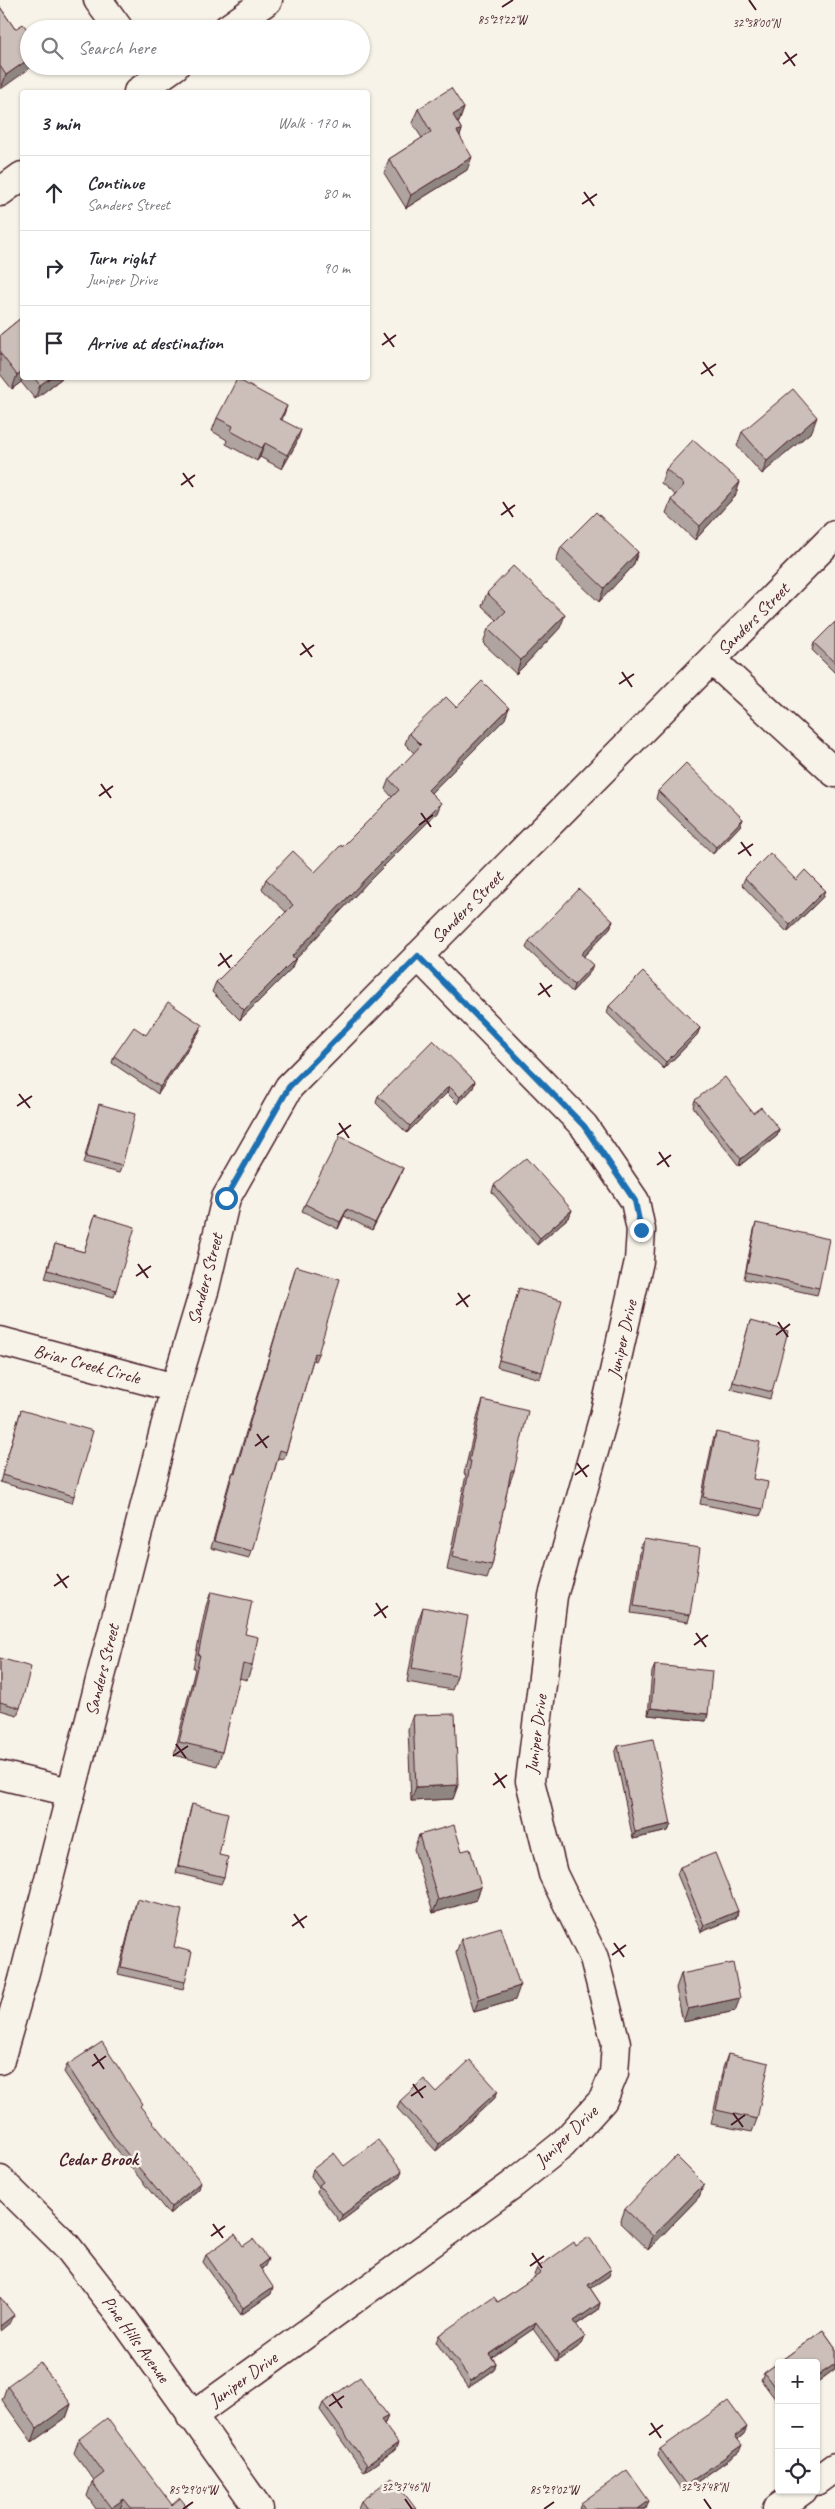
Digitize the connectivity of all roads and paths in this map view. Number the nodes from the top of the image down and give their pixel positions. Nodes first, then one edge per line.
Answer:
1 (98, 0) edge
2 (268, 0) edge
3 (112, 20) edge
4 (240, 20) edge
5 (20, 177) edge
6 (0, 192) edge
7 (835, 536) edge
8 (712, 660) junction
9 (835, 774) edge
10 (418, 956) junction
11 (0, 1342) edge
12 (175, 1388) junction
13 (0, 1774) edge
14 (70, 1792) junction
15 (0, 2060) edge
16 (0, 2180) edge
17 (191, 2417) junction
18 (835, 2467) edge
19 (820, 2477) edge
20 (798, 2494) edge
21 (259, 2509) edge
22 (777, 2509) edge

1 - 3 street
2 - 4 street
5 - 6 street
7 - 8 street, Sanders Street
8 - 9 street
8 - 10 street, Sanders Street
10 - 12 street, Sanders Street
10 - 17 street, Juniper Drive
11 - 12 street, Briar Creek Circle
12 - 14 street, Sanders Street
13 - 14 street
14 - 15 street, Sanders Street
16 - 17 street, Pine Hills Avenue
17 - 21 street, Pine Hills Avenue
18 - 19 street
20 - 22 street

